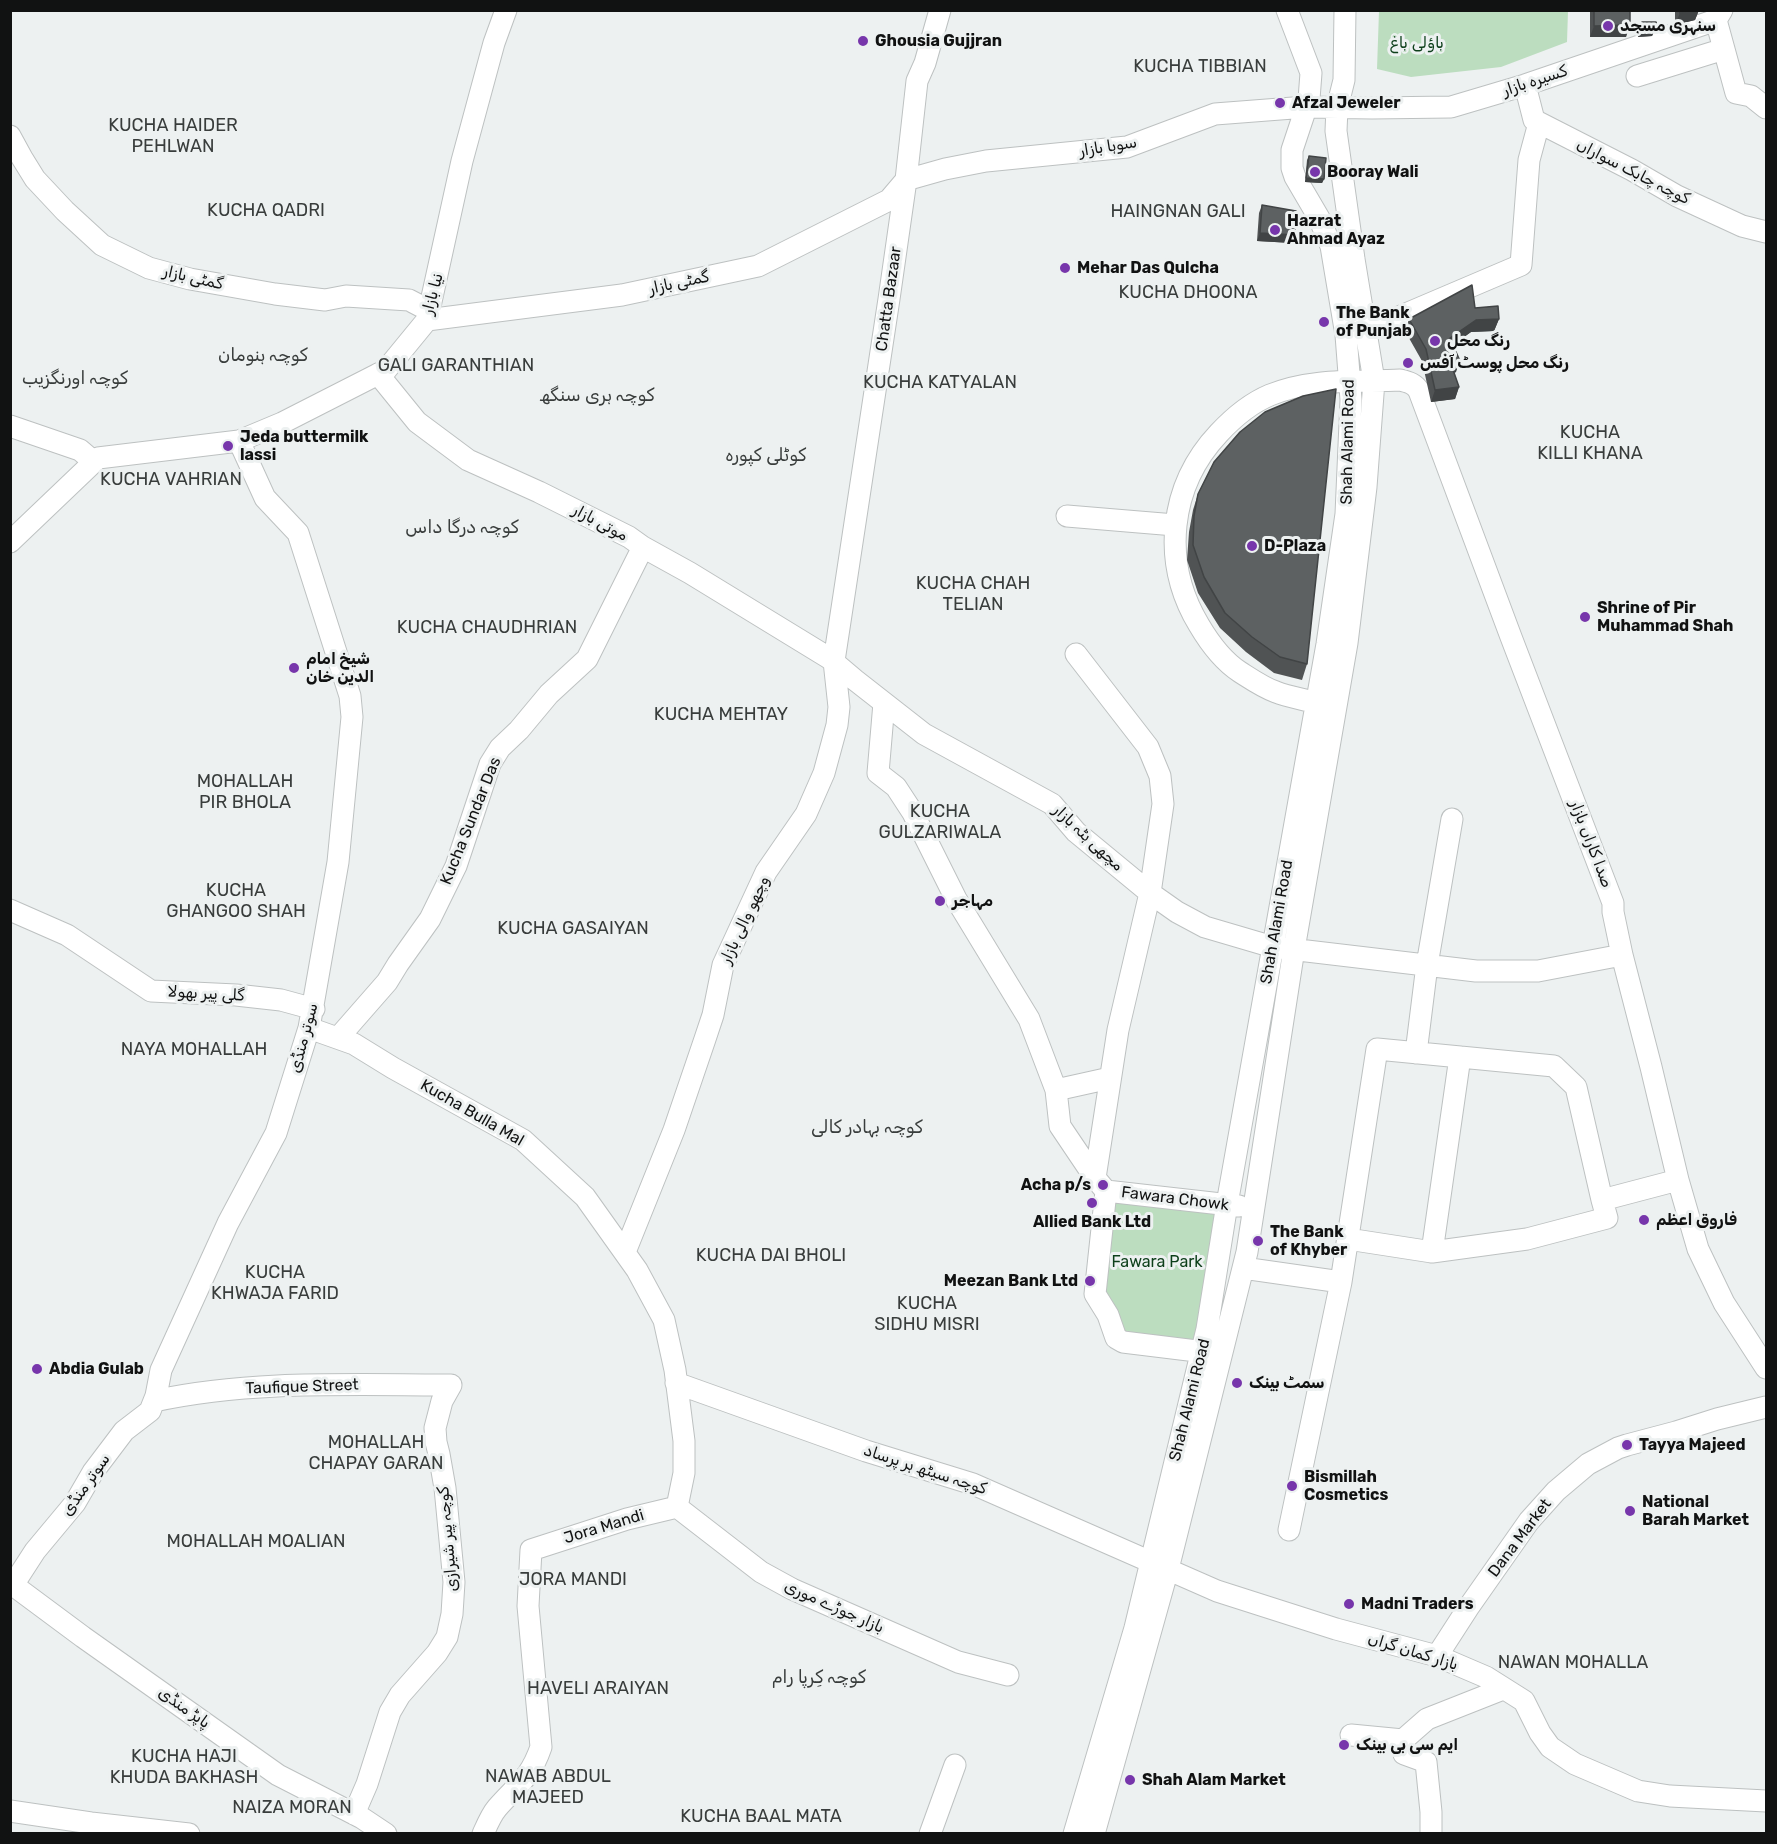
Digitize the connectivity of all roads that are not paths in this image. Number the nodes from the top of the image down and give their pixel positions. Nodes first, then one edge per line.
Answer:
1 (506, 10) edge
2 (940, 10) edge
3 (1287, 10) edge
4 (1345, 10) edge
5 (1719, 15) edge
6 (1724, 49) junction
7 (1637, 76) dead end
8 (1525, 85) junction
9 (1306, 107) junction
10 (1336, 108) junction
11 (1767, 108) edge
12 (1539, 123) junction
13 (10, 136) edge
14 (906, 180) junction
15 (1767, 232) edge
16 (428, 316) junction
17 (1356, 333) junction
18 (378, 374) junction
19 (1350, 381) junction
20 (1374, 381) junction
21 (10, 426) edge
22 (239, 441) junction
23 (94, 462) junction
24 (1066, 516) dead end
25 (1175, 525) junction
26 (10, 542) edge
27 (643, 547) junction
28 (1076, 654) dead end
29 (834, 661) junction
30 (884, 703) junction
31 (1316, 703) junction
32 (1452, 819) dead end
33 (1150, 893) junction
34 (10, 910) edge
35 (1273, 947) junction
36 (1294, 949) junction
37 (1622, 955) junction
38 (1427, 965) junction
39 (312, 1018) junction
40 (338, 1038) junction
41 (1416, 1053) junction
42 (1460, 1057) junction
43 (1110, 1078) junction
44 (1056, 1090) junction
45 (1678, 1180) junction
46 (1100, 1184) junction
47 (1602, 1200) junction
48 (1227, 1204) junction
49 (1254, 1209) junction
50 (1348, 1239) junction
51 (625, 1252) junction
52 (1432, 1252) junction
53 (1243, 1268) junction
54 (1341, 1282) junction
55 (1201, 1352) junction
56 (1222, 1354) junction
57 (1767, 1368) edge
58 (676, 1383) junction
59 (451, 1385) joint
60 (154, 1401) junction
61 (1767, 1407) edge
62 (677, 1507) junction
63 (1289, 1530) dead end
64 (1160, 1566) junction
65 (12, 1586) edge
66 (1437, 1656) junction
67 (1008, 1675) dead end
68 (1503, 1689) junction
69 (1352, 1735) dead end
70 (1403, 1740) junction
71 (955, 1765) dead end
72 (1767, 1802) edge
73 (10, 1811) edge
74 (359, 1822) edge
75 (189, 1833) edge
76 (386, 1833) edge
77 (483, 1833) edge
78 (930, 1833) edge
79 (1074, 1833) edge
80 (1094, 1833) edge
81 (1431, 1833) edge

1 - 16 street, نیا بازار
2 - 14 street, Chatta Bazaar
3 - 9 street, Shah Alami Road
4 - 10 street, Shah Alami Road
5 - 6 street
5 - 8 street, کسیرہ بازار
6 - 7 street
6 - 11 street
8 - 10 street, کسیرہ بازار
8 - 12 street
9 - 10 street, کسیرہ بازار
9 - 14 street, سوہا بازار
9 - 17 street, Shah Alami Road
10 - 17 street, Shah Alami Road
12 - 15 street, کوچہ چابک سواراں
12 - 17 street
13 - 16 street, گمٹی بازار
14 - 16 street, گمٹی بازار
14 - 29 street, Chatta Bazaar
16 - 18 street, نیا بازار
17 - 19 street, Shah Alami Road
17 - 20 street, Shah Alami Road
18 - 22 street, نیا بازار
18 - 27 street, موتی بازار
19 - 20 street, صدا کاراں بازار
19 - 25 street
19 - 31 street, Shah Alami Road
20 - 36 street, Shah Alami Road
20 - 37 street, صدا کاراں بازار
21 - 23 street
22 - 23 street, نیا بازار
22 - 39 street, سوتر منڈی
23 - 26 street
24 - 25 street
25 - 31 street
27 - 29 street, موتی بازار
27 - 40 street, Kucha Sundar Das
28 - 33 street
29 - 30 street, مچھی ہٹہ بازار
29 - 51 street, وچھو والی بازار
30 - 33 street, مچھی ہٹہ بازار
30 - 44 street
31 - 35 street, Shah Alami Road
32 - 38 street
33 - 35 street, مچھی ہٹہ بازار
33 - 43 street
34 - 39 street, گلی پیر بھولا
35 - 36 street, مچھی ہٹہ بازار
35 - 48 street, Shah Alami Road
36 - 38 street, مچھی ہٹہ بازار
36 - 49 street, Shah Alami Road
37 - 38 street, مچھی ہٹہ بازار
37 - 45 street, صدا کاراں بازار
38 - 41 street
39 - 40 street, گلی پیر بھولا
39 - 60 street, سوتر منڈی
40 - 51 street, Kucha Bulla Mal
41 - 42 street
41 - 50 street
42 - 47 street
42 - 52 street
43 - 44 street
43 - 46 street
44 - 46 street
45 - 47 street
45 - 57 street, صدا کاراں بازار
46 - 48 street, Fawara Chowk
46 - 55 street, Fawara Chowk
47 - 52 street
48 - 49 street, Fawara Chowk
48 - 55 street, Shah Alami Road
49 - 53 street, Shah Alami Road
50 - 52 street
50 - 54 street
51 - 58 street, Kucha Bulla Mal
53 - 54 street
53 - 56 street, Shah Alami Road
54 - 63 street
55 - 56 street, Fawara Chowk
55 - 64 street, Shah Alami Road
56 - 64 street, Shah Alami Road
58 - 62 street, Kucha Bulla Mal
58 - 64 street, کوچہ سیٹھ ہر پرساد
59 - 60 street, Taufique Street
59 - 74 street, کوچہ پیر شیرازی
60 - 65 street, سوتر منڈی
61 - 66 street, Dana Market
62 - 67 street, بازار جوڑے موری
62 - 77 street, Jora Mandi
64 - 66 street, بازار کمان گراں
64 - 79 street, Shah Alami Road
64 - 80 street, Shah Alami Road
65 - 74 street, پاپڑ منڈی
66 - 68 street, بازار کمان گراں
68 - 70 street
68 - 72 street, بازار کمان گراں
69 - 70 street
70 - 81 street
71 - 78 street
73 - 75 street
74 - 76 street, پاپڑ منڈی

